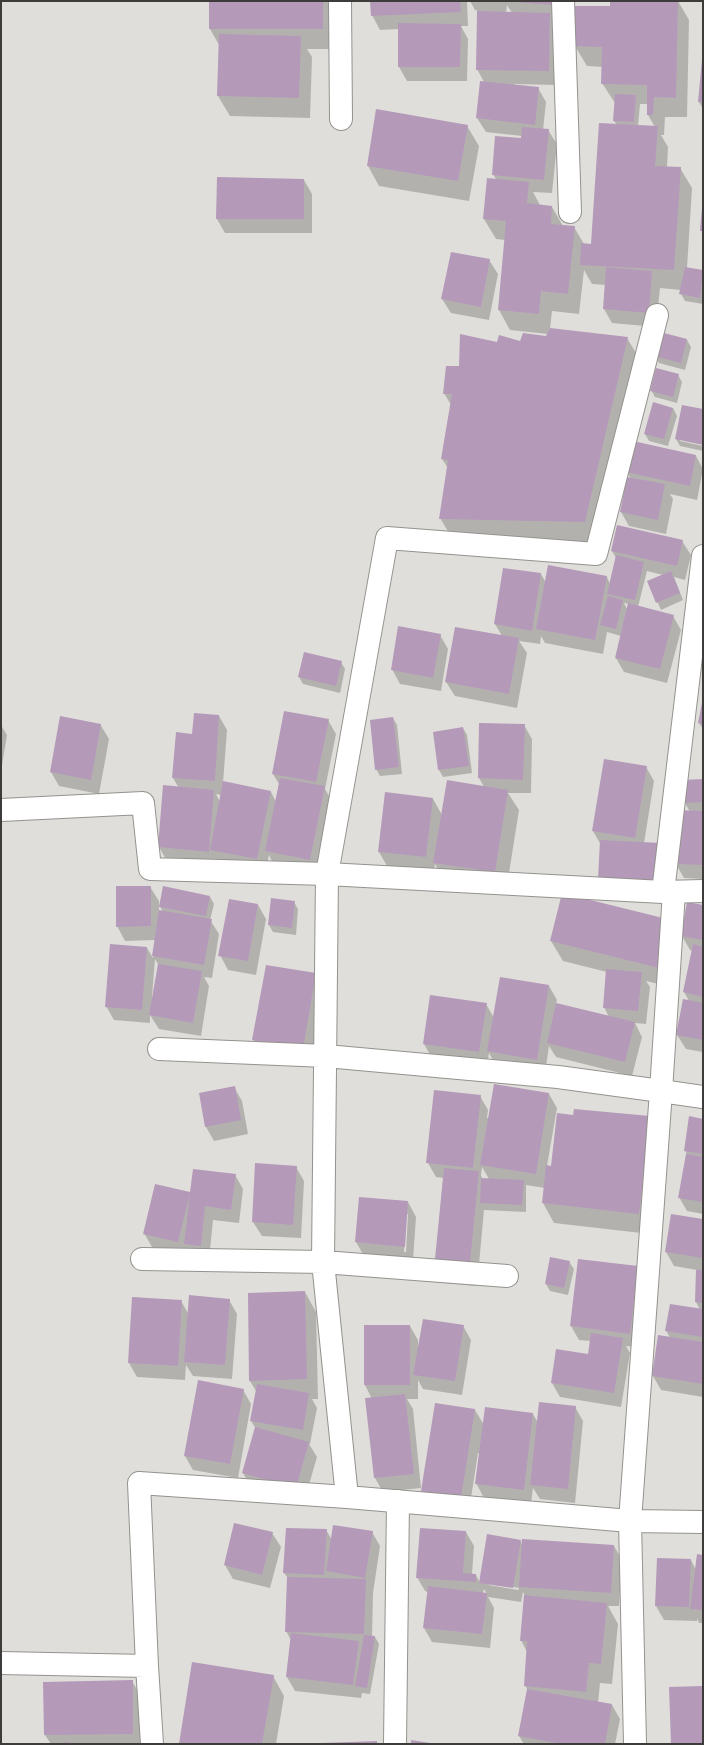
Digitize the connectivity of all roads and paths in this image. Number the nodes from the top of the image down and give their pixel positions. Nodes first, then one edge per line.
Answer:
1 (340, 1) edge
2 (564, 1) edge
3 (342, 119) dead end
4 (570, 212) dead end
5 (657, 315) dead end
6 (703, 556) edge
7 (1, 810) edge
8 (327, 874) junction
9 (703, 891) edge
10 (668, 892) junction
11 (159, 1049) dead end
12 (326, 1056) junction
13 (661, 1091) junction
14 (703, 1096) edge
15 (142, 1259) dead end
16 (323, 1262) junction
17 (507, 1276) dead end
18 (347, 1497) junction
19 (398, 1501) junction
20 (630, 1522) junction
21 (703, 1522) edge
22 (1, 1663) edge
23 (147, 1666) junction
24 (152, 1744) edge
25 (395, 1744) edge
26 (635, 1744) edge

1 - 3 street
2 - 4 street
5 - 8 street
6 - 10 street
7 - 8 street
8 - 10 street
8 - 12 street
9 - 10 street
10 - 13 street
11 - 12 street
12 - 13 street
12 - 16 street
13 - 14 street
13 - 20 street
15 - 16 street
16 - 17 street
16 - 18 street
18 - 19 street
18 - 23 street
19 - 20 street
19 - 25 street
20 - 21 street
20 - 26 street
22 - 23 street
23 - 24 street

